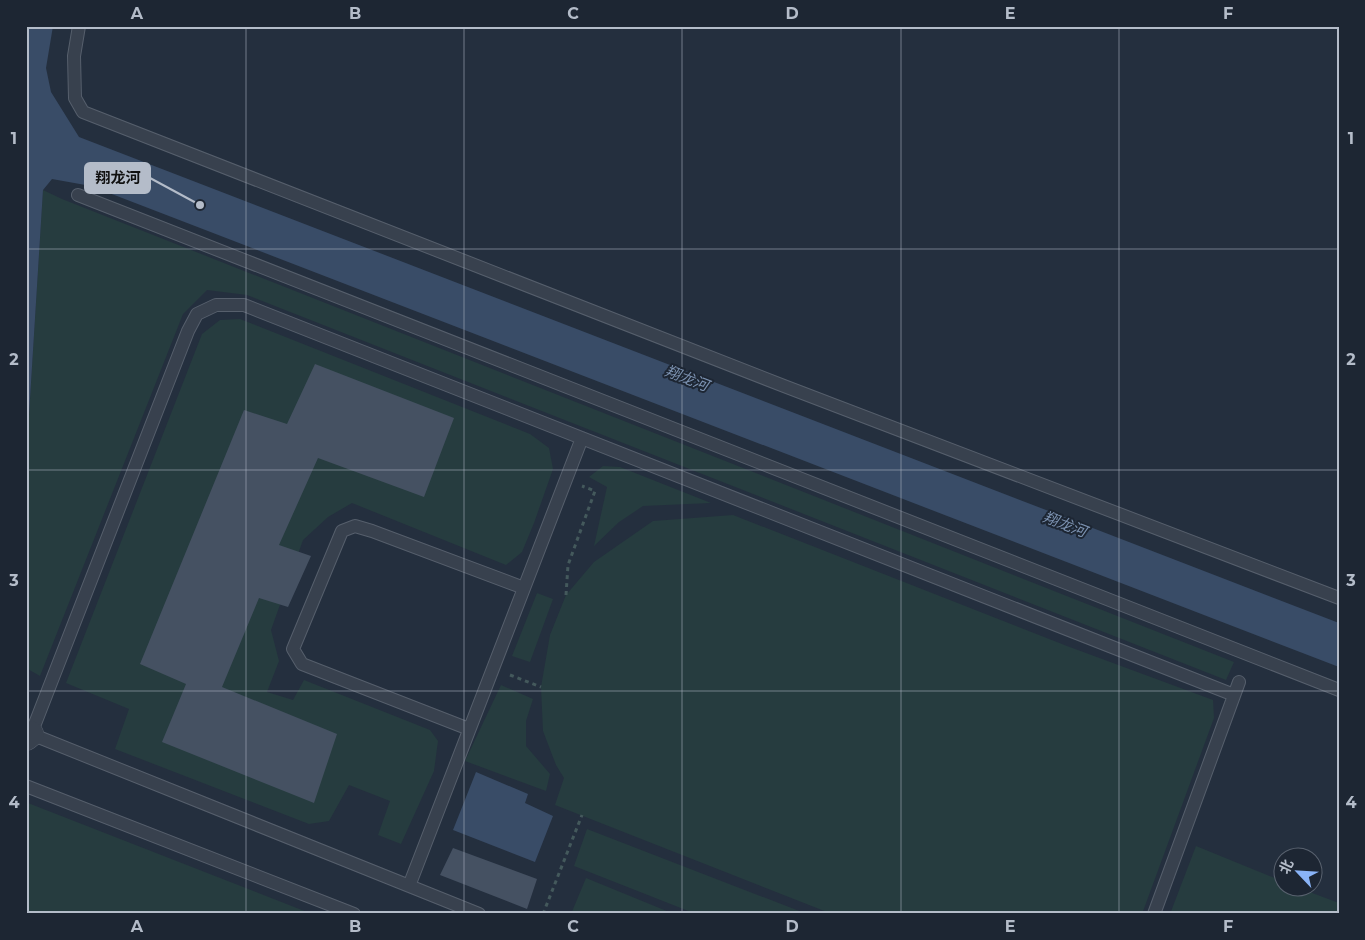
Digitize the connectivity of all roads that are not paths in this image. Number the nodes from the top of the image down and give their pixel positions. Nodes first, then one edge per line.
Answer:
1 (79, 26) edge
2 (78, 196) dead end
3 (582, 438) junction
4 (524, 588) junction
5 (1339, 598) edge
6 (1239, 682) dead end
7 (1339, 690) edge
8 (1234, 695) junction
9 (469, 729) junction
10 (29, 736) edge
11 (26, 786) edge
12 (409, 886) junction
13 (354, 914) edge
14 (479, 914) edge
15 (1154, 914) edge

1 - 5 lane
2 - 7 lane
3 - 4 lane
3 - 8 lane
3 - 10 lane
4 - 9 lane
4 - 9 lane
6 - 8 lane
8 - 15 lane
9 - 12 lane
10 - 12 lane
11 - 13 lane
12 - 14 lane

